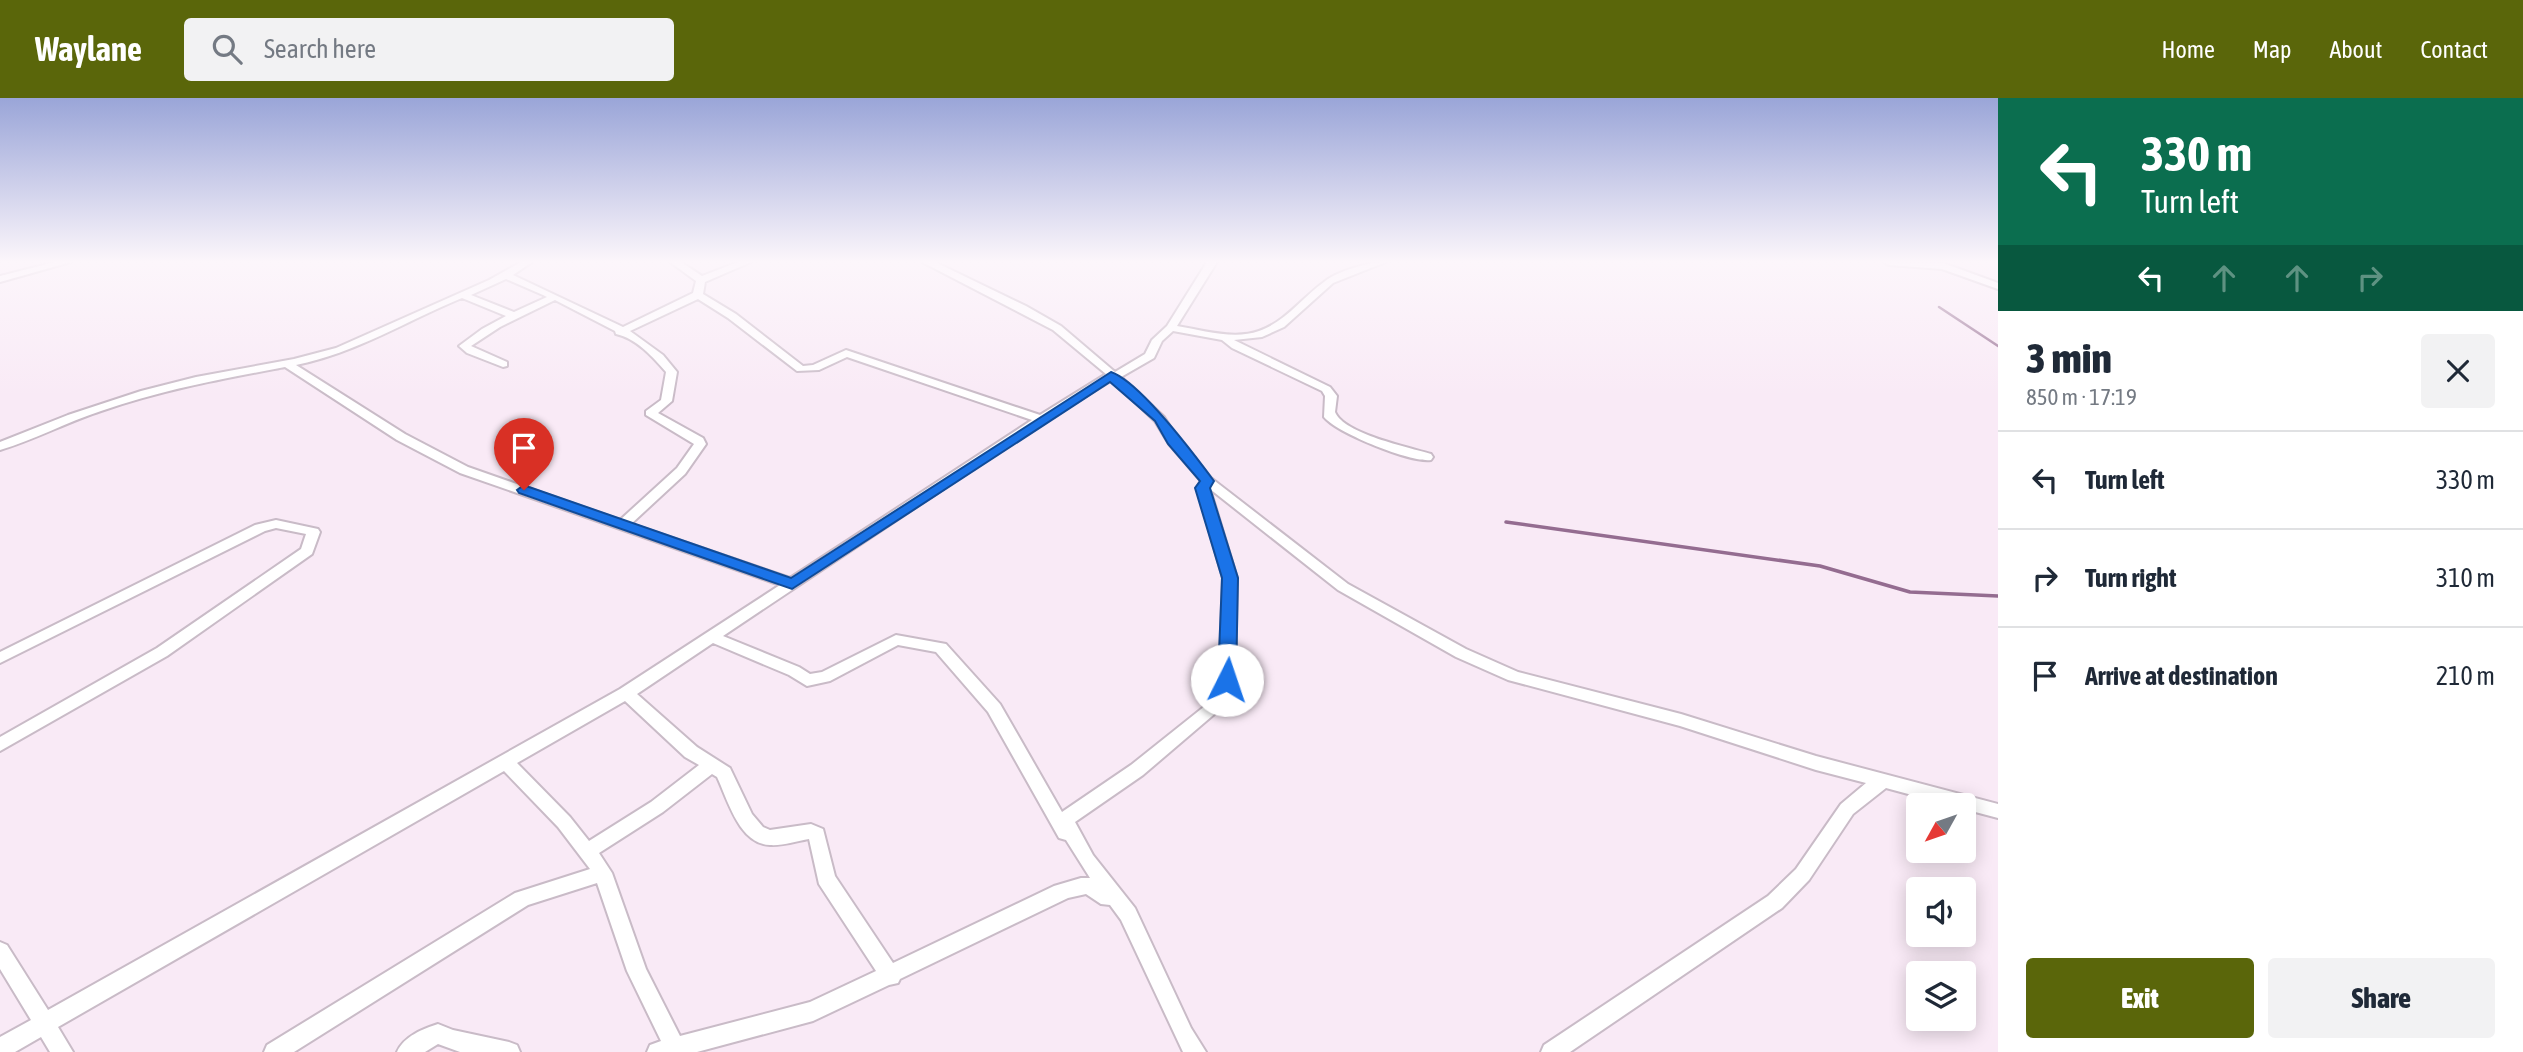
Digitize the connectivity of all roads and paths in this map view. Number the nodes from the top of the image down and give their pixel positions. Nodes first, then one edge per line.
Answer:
1 (438, 307) edge
2 (491, 307) edge
3 (536, 307) edge
4 (572, 307) edge
5 (674, 307) edge
6 (717, 307) edge
7 (1021, 307) edge
8 (1184, 307) edge
9 (1299, 307) edge
10 (512, 315) junction
11 (1171, 328) junction
12 (620, 332) junction
13 (1219, 336) junction
14 (1157, 340) junction
15 (503, 364) dead end
16 (287, 365) junction
17 (1111, 376) junction
18 (1041, 419) junction
19 (0, 446) edge
20 (1426, 457) dead end
21 (1207, 481) junction
22 (621, 526) junction
23 (792, 584) junction
24 (712, 637) junction
25 (0, 658) edge
26 (626, 693) junction
27 (0, 745) edge
28 (506, 762) junction
29 (712, 764) junction
30 (1885, 780) junction
31 (1998, 811) edge
32 (586, 852) junction
33 (603, 873) junction
34 (1095, 886) junction
35 (1128, 914) junction
36 (0, 951) edge
37 (891, 976) junction
38 (44, 1026) junction
39 (0, 1049) edge
40 (670, 1050) edge
41 (62, 1052) edge
42 (275, 1052) edge
43 (408, 1052) edge
44 (509, 1052) edge
45 (1195, 1052) edge
46 (1552, 1052) edge

1 - 16 street
2 - 10 street
3 - 10 street
4 - 12 street
5 - 12 street
6 - 18 street
7 - 17 street
8 - 11 street
9 - 13 street
10 - 15 street
11 - 13 street
11 - 14 street
12 - 22 street
13 - 14 street
13 - 20 street
14 - 17 street
16 - 19 street
16 - 22 street
17 - 18 street
17 - 21 street
18 - 23 street
21 - 30 street
21 - 35 street
22 - 23 street
23 - 24 street
24 - 26 street
24 - 34 street
25 - 27 street
26 - 28 street
26 - 29 street
28 - 32 street
28 - 38 street
29 - 32 street
29 - 37 street
30 - 31 street
30 - 46 street
32 - 33 street
33 - 40 street
33 - 42 street
34 - 35 street
34 - 37 street
35 - 45 street
36 - 38 street
37 - 40 street
38 - 39 street
38 - 41 street
43 - 44 street

